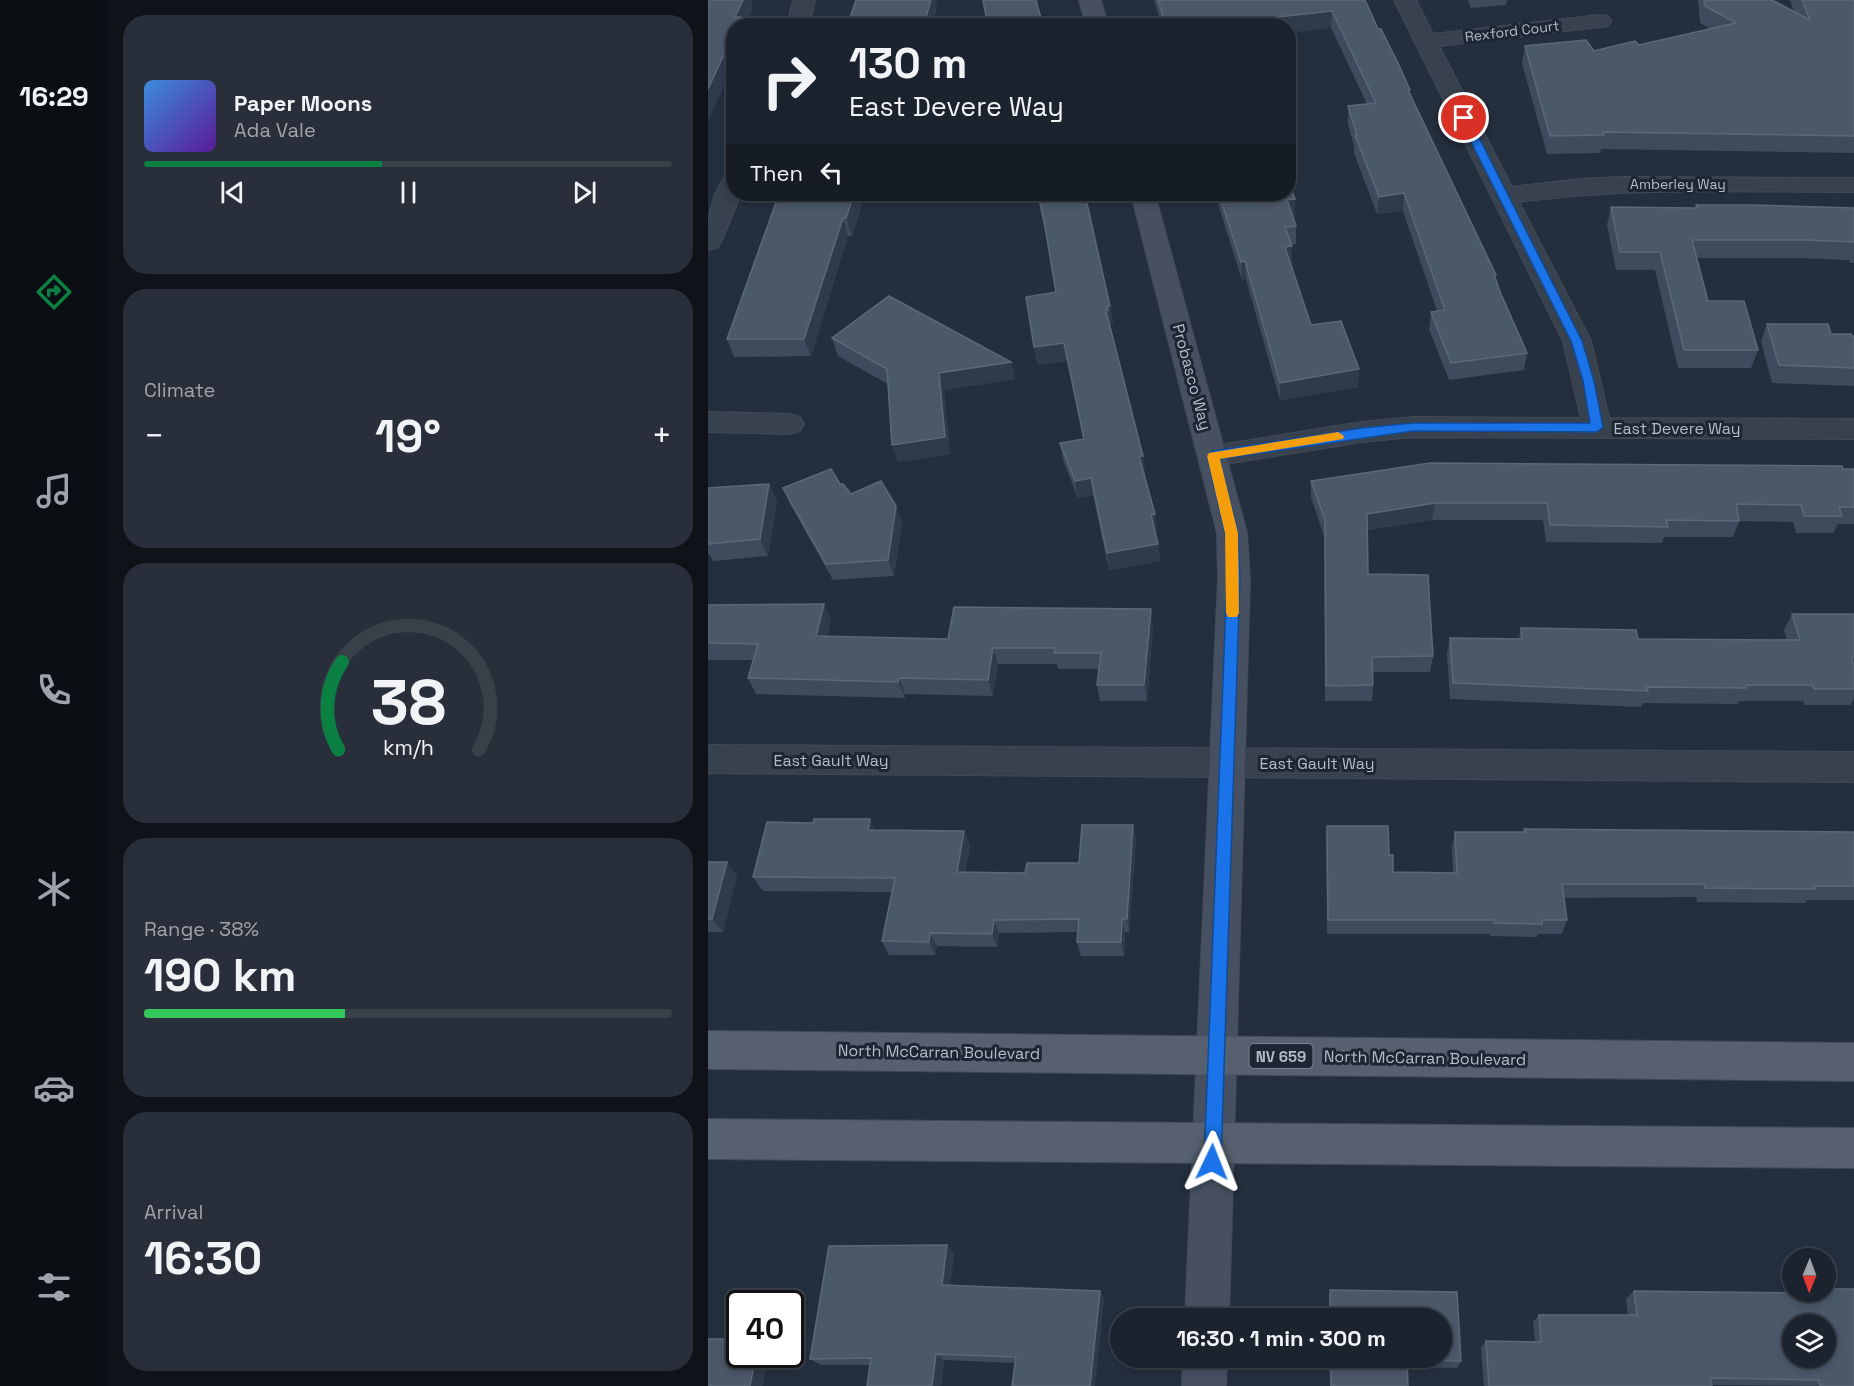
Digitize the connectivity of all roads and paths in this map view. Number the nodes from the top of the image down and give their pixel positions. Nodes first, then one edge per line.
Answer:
1 (804, 0) edge
2 (1090, 0) edge
3 (1405, 0) edge
4 (800, 18) edge
5 (1095, 18) edge
6 (1600, 21) dead end
7 (1425, 41) junction
8 (1854, 185) edge
9 (1504, 196) junction
10 (726, 200) edge
11 (1145, 201) edge
12 (708, 242) edge
13 (708, 423) edge
14 (790, 424) dead end
15 (1597, 427) junction
16 (1854, 429) edge
17 (1213, 456) junction
18 (708, 759) edge
19 (1227, 763) junction
20 (1854, 767) edge
21 (708, 1050) edge
22 (1216, 1056) junction
23 (1854, 1062) edge
24 (708, 1139) edge
25 (1213, 1143) junction
26 (1854, 1148) edge
27 (1207, 1308) edge
28 (1205, 1368) edge
29 (1204, 1386) edge

1 - 4 street
2 - 5 street
3 - 7 street
6 - 7 street, Rexford Court
7 - 9 street
8 - 9 street, Amberley Way
9 - 15 street
10 - 12 street
11 - 17 street, Probasco Way
13 - 14 street
15 - 16 street, East Devere Way
15 - 17 street, East Devere Way
17 - 19 street, Probasco Way
18 - 19 street, East Gault Way
19 - 20 street, East Gault Way
19 - 22 street, Probasco Way
21 - 22 main road, North McCarran Boulevard / NV 659
22 - 23 main road, North McCarran Boulevard / NV 659
22 - 25 street, Probasco Way
24 - 25 main road
25 - 26 main road
25 - 27 street, Probasco Way
28 - 29 street

